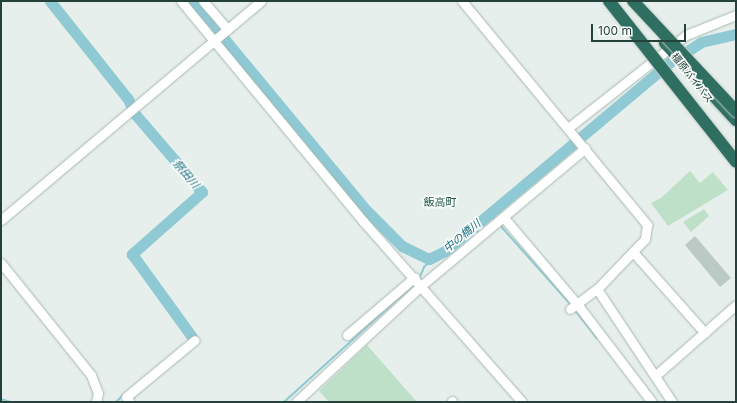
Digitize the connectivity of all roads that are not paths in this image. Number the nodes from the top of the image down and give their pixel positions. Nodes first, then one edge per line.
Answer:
1 (181, 1) edge
2 (203, 1) edge
3 (261, 1) edge
4 (462, 1) edge
5 (609, 1) edge
6 (613, 1) edge
7 (632, 2) edge
8 (736, 15) edge
9 (724, 22) junction
10 (736, 26) edge
11 (226, 30) junction
12 (214, 40) junction
13 (671, 50) junction
14 (661, 58) junction
15 (736, 111) edge
16 (736, 120) edge
17 (570, 130) junction
18 (582, 145) junction
19 (736, 154) edge
20 (736, 162) edge
21 (1, 220) edge
22 (501, 221) junction
23 (633, 252) junction
24 (1, 263) edge
25 (418, 281) junction
26 (597, 289) junction
27 (736, 305) edge
28 (574, 306) junction
29 (383, 312) junction
30 (705, 333) junction
31 (347, 335) dead end
32 (195, 340) dead end
33 (656, 375) junction
34 (96, 402) edge
35 (130, 402) edge
36 (296, 402) edge
37 (522, 402) edge
38 (652, 402) edge
39 (672, 402) edge

1 - 12 street
2 - 11 street
3 - 11 street
4 - 17 street
5 - 20 highway, bridge
6 - 14 highway, 橿原バイパス
7 - 13 highway, 橿原バイパス
7 - 15 highway, bridge
8 - 9 street
9 - 10 street
9 - 13 street
11 - 12 street
12 - 21 street
12 - 25 street
13 - 14 street
13 - 16 highway, 橿原バイパス
14 - 17 street
14 - 19 highway, 橿原バイパス
17 - 18 street
18 - 22 street
18 - 23 street
22 - 25 street
22 - 28 street
23 - 26 street
23 - 30 street
24 - 34 street
25 - 29 street
25 - 37 street
26 - 28 street
26 - 33 street
27 - 30 street
28 - 38 street
29 - 31 street
29 - 36 street
30 - 33 street
32 - 35 street
33 - 39 street

